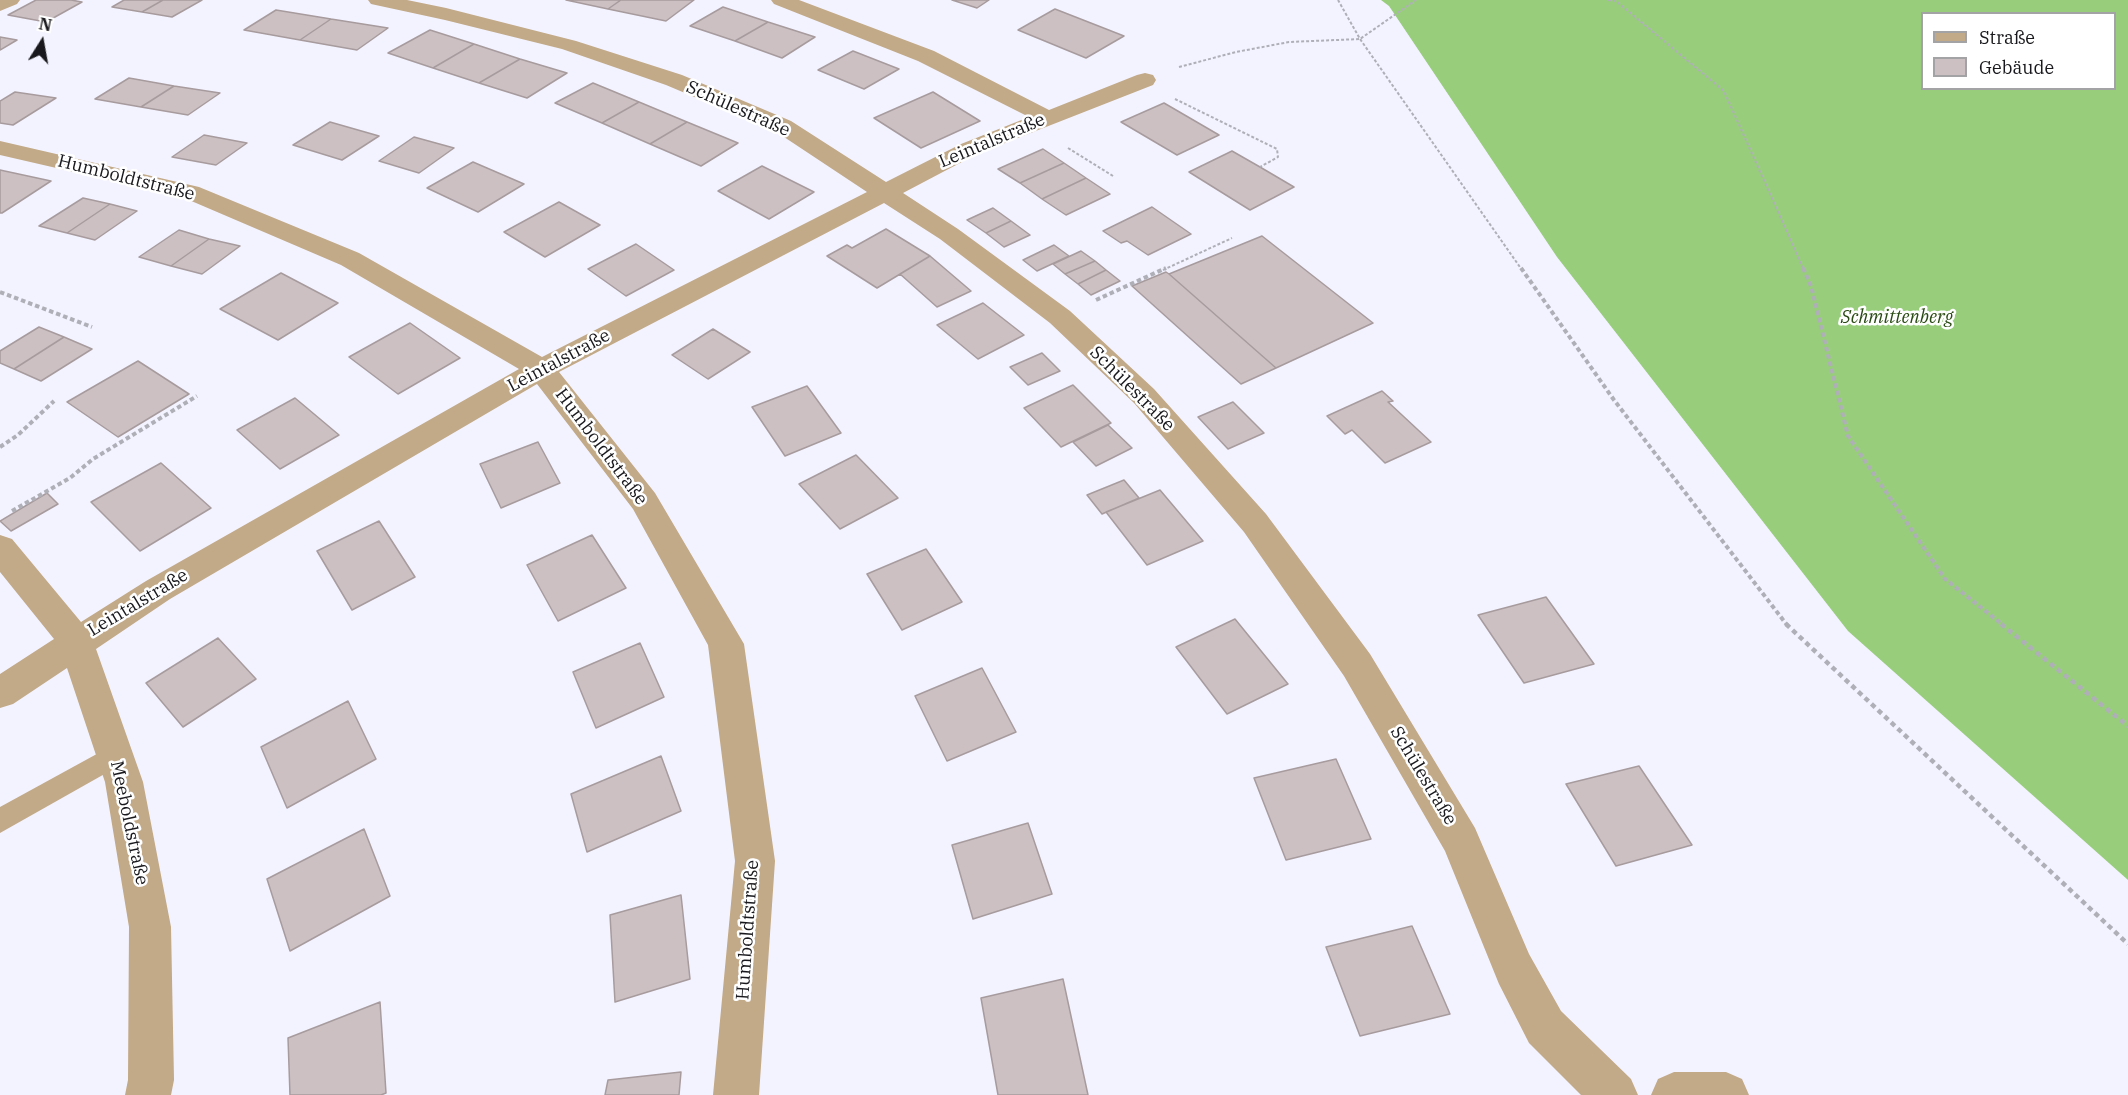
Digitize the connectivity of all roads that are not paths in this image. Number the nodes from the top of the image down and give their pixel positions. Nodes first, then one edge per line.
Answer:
1 (10, 0) edge
2 (378, 0) edge
3 (781, 0) edge
4 (0, 5) edge
5 (1142, 80) road end
6 (1040, 122) junction
7 (0, 148) edge
8 (884, 191) junction
9 (541, 369) junction
10 (5, 530) edge
11 (76, 641) junction
12 (0, 693) edge
13 (115, 755) junction
14 (0, 821) edge
15 (148, 1095) edge
16 (736, 1095) edge
17 (1616, 1095) edge
18 (1674, 1095) edge
19 (1726, 1095) edge

1 - 4 street
2 - 8 street, Schülestraße
3 - 6 street
5 - 6 street, Leintalstraße
6 - 8 street, Leintalstraße
7 - 9 street, Humboldtstraße
8 - 9 street, Leintalstraße
8 - 17 street, Schülestraße
9 - 11 street, Leintalstraße
9 - 16 street, Humboldtstraße
10 - 11 street, Meeboldstraße
11 - 12 street, Leintalstraße
11 - 13 street, Meeboldstraße
13 - 14 lane
13 - 15 street, Meeboldstraße
18 - 19 street

